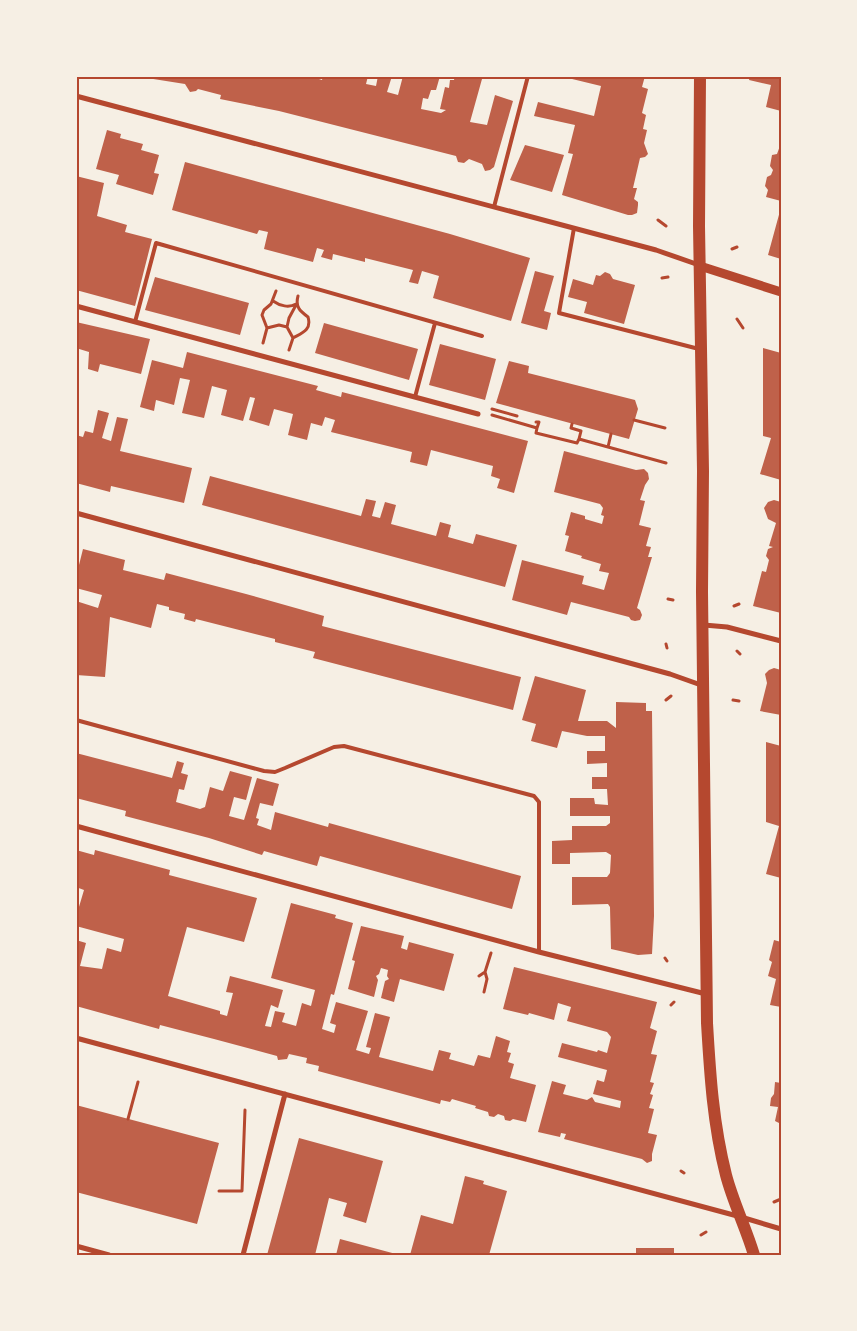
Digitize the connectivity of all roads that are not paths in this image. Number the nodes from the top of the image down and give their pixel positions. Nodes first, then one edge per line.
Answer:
1 (528, 76) edge
2 (700, 76) edge
3 (76, 96) edge
4 (494, 207) junction
5 (574, 228) junction
6 (700, 266) junction
7 (781, 292) edge
8 (76, 306) edge
9 (135, 322) junction
10 (436, 323) junction
11 (482, 336) dead end
12 (701, 350) junction
13 (415, 397) junction
14 (478, 414) dead end
15 (76, 514) edge
16 (704, 625) junction
17 (781, 641) edge
18 (704, 686) junction
19 (76, 720) edge
20 (76, 826) edge
21 (539, 952) junction
22 (706, 994) junction
23 (76, 1038) edge
24 (285, 1094) junction
25 (741, 1217) junction
26 (781, 1229) edge
27 (76, 1246) edge
28 (109, 1255) edge
29 (243, 1255) edge
30 (754, 1255) edge

1 - 4 lane
2 - 6 main road
3 - 4 street
4 - 5 street
5 - 6 street
5 - 12 lane
6 - 7 street
6 - 12 main road
8 - 9 street
9 - 10 lane
9 - 13 street
10 - 11 lane
10 - 13 lane
12 - 16 main road
13 - 14 street
15 - 18 street
16 - 17 street
16 - 18 main road
18 - 22 main road
19 - 21 lane
20 - 21 street
21 - 22 street
22 - 25 main road
23 - 24 street
24 - 25 street
24 - 29 street
25 - 26 street
25 - 30 main road
27 - 28 street

